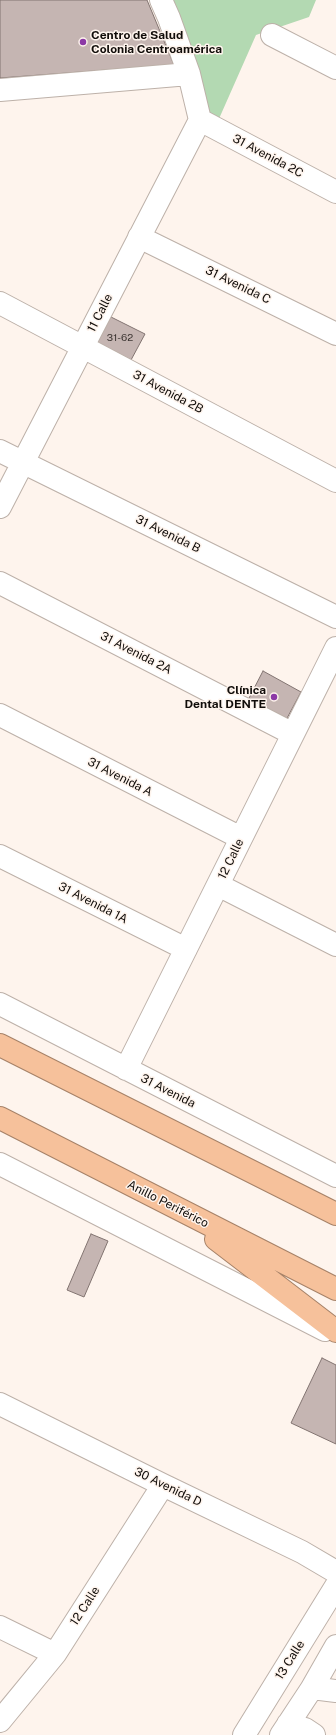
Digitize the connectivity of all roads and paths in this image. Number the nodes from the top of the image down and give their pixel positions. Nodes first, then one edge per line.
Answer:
1 (161, 0) edge
2 (272, 35) dead end
3 (336, 68) edge
4 (189, 74) junction
5 (0, 90) edge
6 (200, 120) junction
7 (336, 192) edge
8 (139, 237) junction
9 (0, 303) edge
10 (336, 334) edge
11 (83, 347) junction
12 (0, 451) edge
13 (23, 463) junction
14 (336, 481) edge
15 (0, 507) edge
16 (0, 583) edge
17 (336, 617) edge
18 (336, 648) edge
19 (0, 716) edge
20 (293, 734) junction
21 (241, 838) junction
22 (0, 856) edge
23 (218, 884) junction
24 (336, 945) edge
25 (186, 949) junction
26 (0, 1004) edge
27 (0, 1045) edge
28 (126, 1069) junction
29 (0, 1118) edge
30 (0, 1164) edge
31 (336, 1176) edge
32 (174, 1207) junction
33 (336, 1214) edge
34 (336, 1289) edge
35 (336, 1331) edge
36 (336, 1335) edge
37 (0, 1404) edge
38 (163, 1485) junction
39 (336, 1572) edge
40 (336, 1586) edge
41 (0, 1626) edge
42 (336, 1646) edge
43 (55, 1654) junction
44 (312, 1688) junction
45 (336, 1691) edge
46 (0, 1721) edge
47 (284, 1730) edge
48 (244, 1735) edge
49 (314, 1735) edge

1 - 4 street
2 - 3 street
4 - 5 street
4 - 6 street
6 - 7 street, 31 Avenida 2C
6 - 8 street, 11 Calle
8 - 10 street, 31 Avenida C
8 - 11 street, 11 Calle
9 - 11 street, 31 Avenida 2B
11 - 13 street, 11 Calle
11 - 14 street, 31 Avenida 2B
12 - 13 street, 31 Avenida B
13 - 15 street, 11 Calle
13 - 17 street, 31 Avenida B
16 - 20 street, 31 Avenida 2A
18 - 20 street, 12 Calle
19 - 21 street, 31 Avenida A
20 - 21 street, 12 Calle
21 - 23 street, 12 Calle
22 - 25 street, 31 Avenida 1A
23 - 24 street
23 - 25 street, 12 Calle
25 - 28 street, 12 Calle
26 - 28 street, 31 Avenida
27 - 33 highway
28 - 31 street, 31 Avenida
29 - 32 highway, Anillo Periférico
30 - 36 street
32 - 34 highway, Anillo Periférico
32 - 35 highway
37 - 38 street, 30 Avenida D
38 - 39 street, 30 Avenida D
38 - 43 street, 12 Calle
40 - 48 street, 13 Calle
41 - 43 street
42 - 44 street
43 - 46 street, 12 Calle
44 - 45 street
44 - 47 street
47 - 49 street

